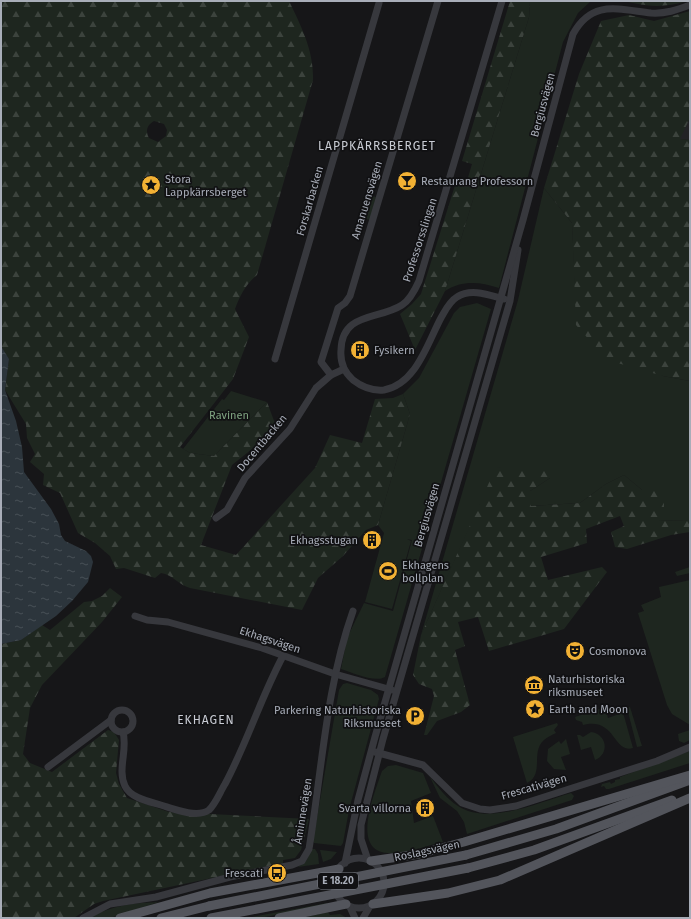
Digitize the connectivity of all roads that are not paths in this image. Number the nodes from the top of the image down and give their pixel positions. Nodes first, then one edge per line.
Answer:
1 (438, 1) edge
2 (502, 1) edge
3 (379, 3) dead end
4 (599, 3) edge
5 (690, 5) edge
6 (523, 220) junction
7 (500, 298) junction
8 (510, 300) junction
9 (275, 359) dead end
10 (344, 369) junction
11 (331, 375) junction
12 (216, 518) dead end
13 (353, 611) dead end
14 (135, 616) dead end
15 (283, 656) junction
16 (335, 674) junction
17 (388, 689) junction
18 (398, 691) junction
19 (111, 720) junction
20 (123, 732) junction
21 (690, 748) edge
22 (371, 751) junction
23 (380, 753) junction
24 (48, 767) dead end
25 (690, 775) edge
26 (690, 780) edge
27 (690, 794) edge
28 (690, 798) edge
29 (370, 861) junction
30 (342, 866) junction
31 (371, 905) junction
32 (348, 906) junction
33 (83, 918) edge
34 (120, 918) edge
35 (161, 918) edge
36 (211, 918) edge
37 (278, 918) edge
38 (355, 918) edge
39 (363, 918) edge

1 - 11 street, Amanuensvägen
2 - 10 street, Professorsslingan
3 - 9 street, Forskarbacken
4 - 5 street
4 - 6 street, Bergiusvägen
6 - 7 street, Bergiusvägen
6 - 8 street, Bergiusvägen
7 - 8 street
7 - 10 street
7 - 17 street, Bergiusvägen
8 - 18 street, Bergiusvägen
10 - 11 street, Docentbacken
11 - 12 street, Docentbacken
13 - 16 street, Åminnevägen
14 - 15 street, Ekhagsvägen
15 - 16 street, Ekhagsvägen
15 - 20 street
16 - 17 street, Ekhagsvägen
16 - 33 street, Åminnevägen
17 - 18 street, Ekhagsvägen
17 - 22 street, Bergiusvägen
18 - 23 street, Bergiusvägen
19 - 20 street
19 - 20 street
19 - 24 street
21 - 23 street, Frescativägen
22 - 23 street, Frescativägen
22 - 30 street, Bergiusvägen
23 - 29 street, Bergiusvägen
25 - 29 main road
26 - 35 main road, Roslagsvägen / E 18.20, bridge
27 - 36 main road, E 18.20, bridge
28 - 31 main road
29 - 30 street
29 - 31 street
30 - 32 street
30 - 34 main road
31 - 32 street
31 - 39 street
32 - 37 main road
32 - 38 street

